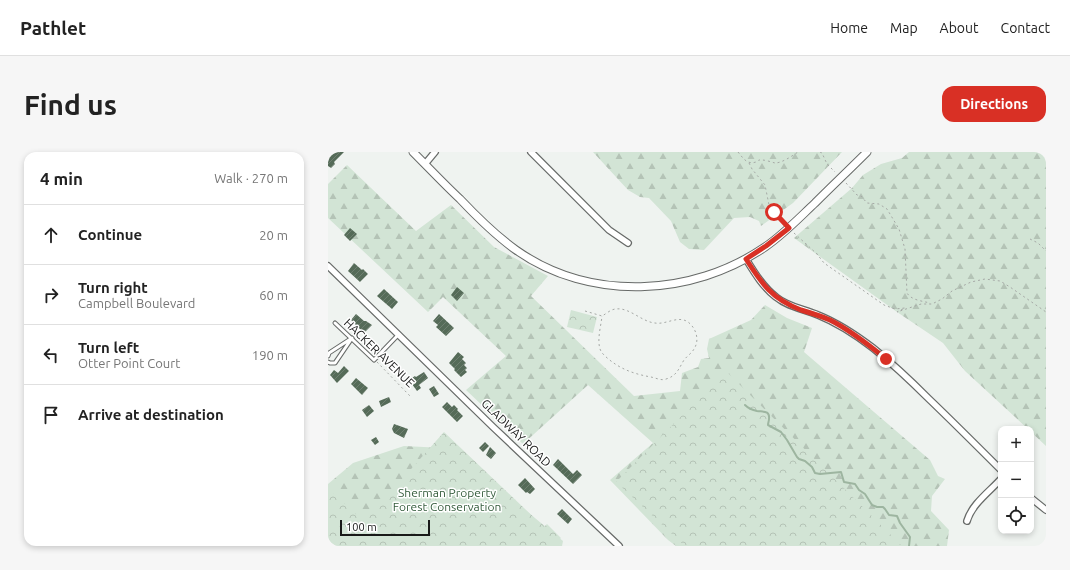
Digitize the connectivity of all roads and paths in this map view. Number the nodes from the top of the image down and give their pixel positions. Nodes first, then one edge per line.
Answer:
1 (413, 152) edge
2 (435, 152) edge
3 (531, 152) edge
4 (738, 152) edge
5 (798, 152) edge
6 (820, 152) edge
7 (867, 152) edge
8 (749, 163) junction
9 (425, 164) junction
10 (841, 178) junction
11 (789, 228) junction
12 (1030, 240) dead end
13 (628, 243) dead end
14 (1046, 251) edge
15 (746, 259) junction
16 (328, 266) edge
17 (932, 304) junction
18 (585, 311) dead end
19 (1046, 312) edge
20 (602, 316) junction
21 (335, 323) dead end
22 (399, 334) junction
23 (352, 338) junction
24 (328, 356) edge
25 (374, 360) junction
26 (328, 362) edge
27 (410, 396) dead end
28 (998, 467) edge
29 (998, 482) edge
30 (1034, 500) edge
31 (1046, 510) edge
32 (967, 521) dead end
33 (619, 546) edge

1 - 9 street
2 - 9 street
3 - 13 street
4 - 8 path
5 - 8 path
6 - 10 path
7 - 10 street
8 - 11 path
9 - 15 street
10 - 11 street
10 - 17 path
11 - 15 street
11 - 17 path
12 - 14 path
15 - 28 street
16 - 22 street, GLADWAY ROAD
17 - 19 path
18 - 20 path
20 - 20 path
21 - 23 lane, HACKER AVENUE
22 - 25 lane
22 - 33 street, GLADWAY ROAD
23 - 24 lane
23 - 25 lane, HACKER AVENUE
23 - 26 lane
25 - 27 path, HACKER AVENUE
29 - 32 street
30 - 31 street

